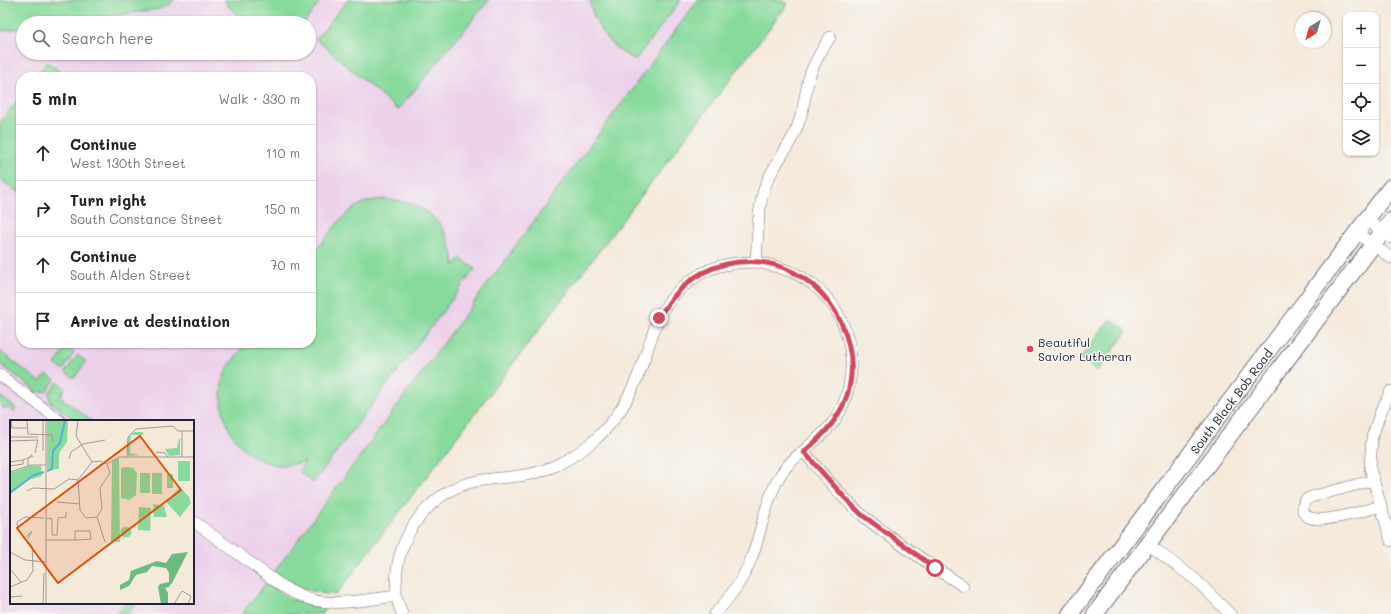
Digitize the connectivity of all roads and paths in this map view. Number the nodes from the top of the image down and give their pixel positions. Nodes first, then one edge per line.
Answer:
1 (830, 37) dead end
2 (1391, 187) edge
3 (1367, 220) junction
4 (1388, 230) edge
5 (1357, 233) junction
6 (1373, 245) junction
7 (1391, 258) edge
8 (756, 262) junction
9 (0, 375) edge
10 (1391, 391) edge
11 (59, 420) edge
12 (804, 452) junction
13 (1374, 480) junction
14 (1381, 506) junction
15 (194, 522) edge
16 (1391, 541) edge
17 (1148, 544) junction
18 (963, 586) dead end
19 (396, 596) junction
20 (402, 614) edge
21 (715, 614) edge
22 (1070, 614) edge
23 (1095, 614) edge
24 (1230, 614) edge

1 - 8 street
2 - 3 main road, South Black Bob Road
3 - 4 street
3 - 5 main road, South Black Bob Road
4 - 6 main road, South Black Bob Road
5 - 6 street
5 - 22 main road, South Black Bob Road
6 - 7 street
6 - 17 main road, South Black Bob Road
8 - 12 street
8 - 19 street
9 - 11 street
10 - 13 street
12 - 18 street
12 - 21 street
13 - 14 street
13 - 14 street
14 - 16 street
15 - 19 street
17 - 23 main road, South Black Bob Road
17 - 24 street
19 - 20 street

